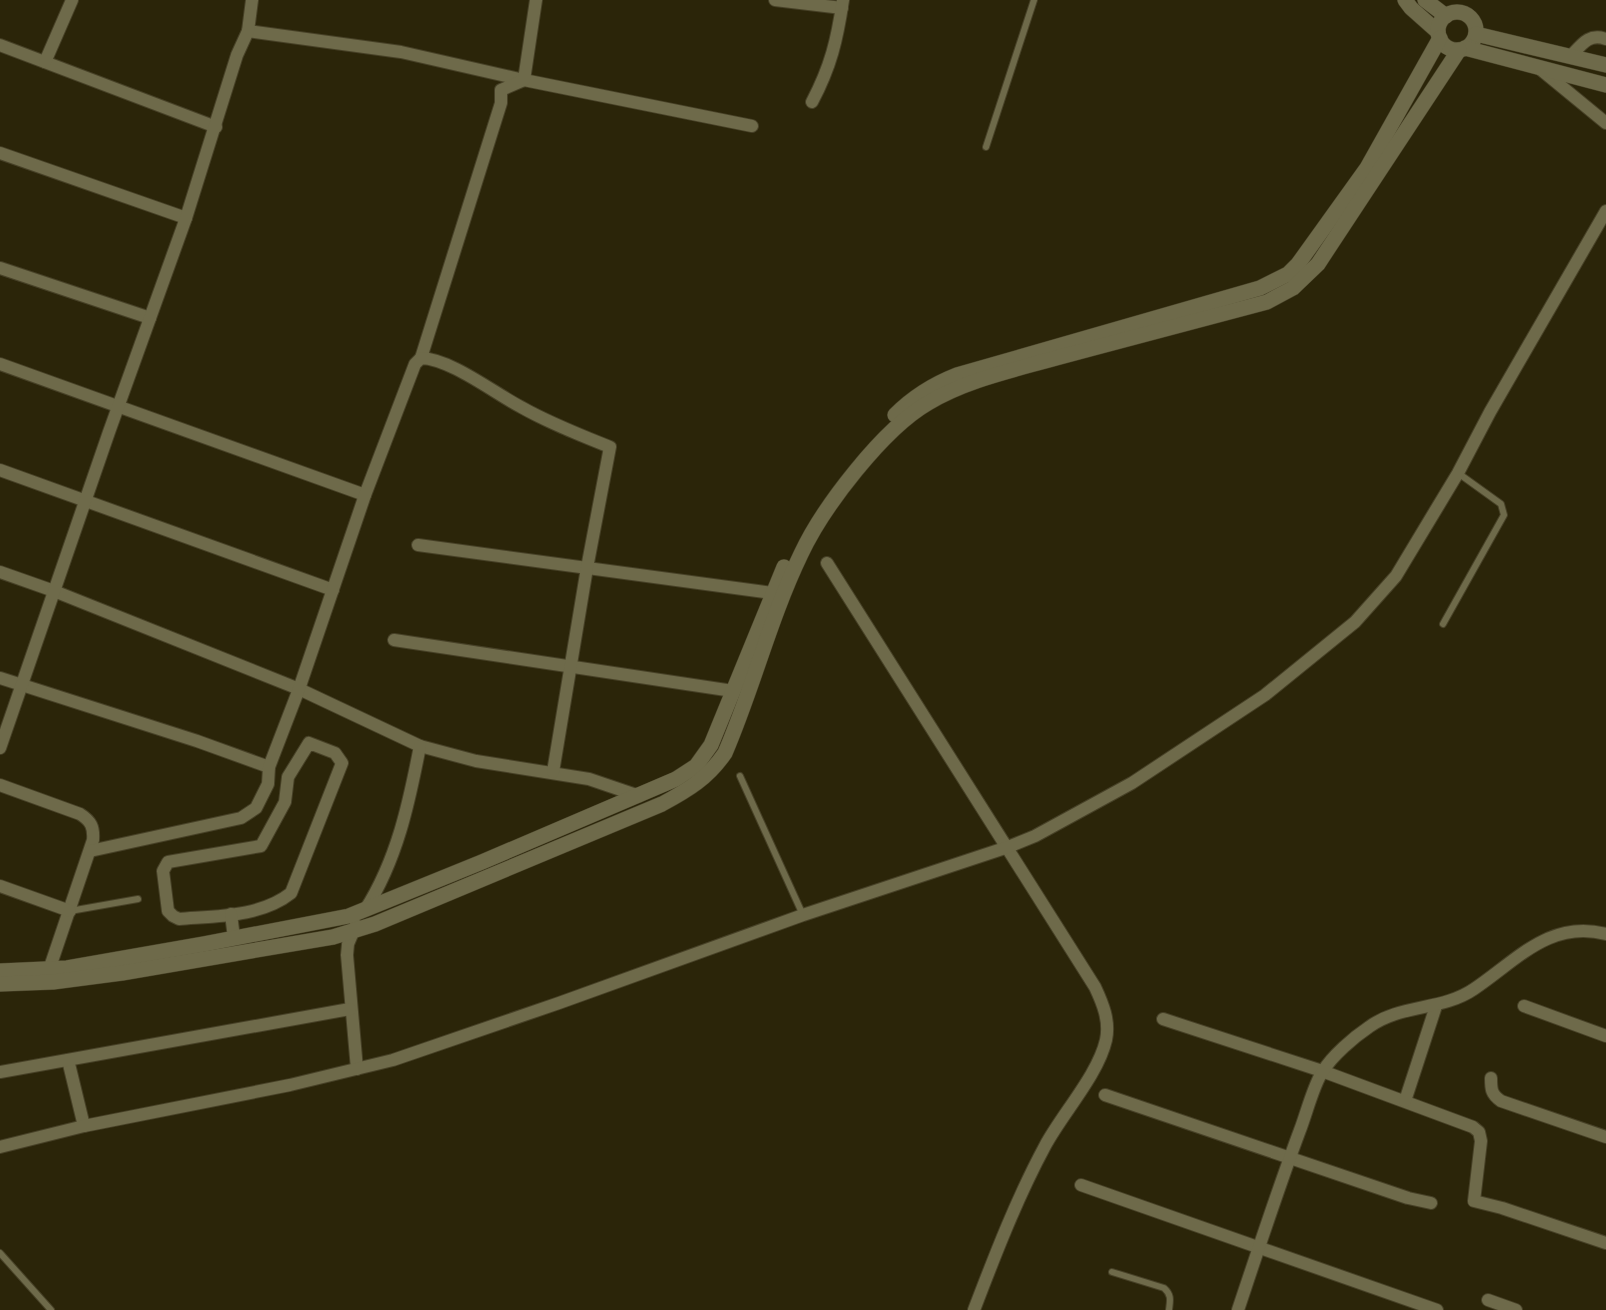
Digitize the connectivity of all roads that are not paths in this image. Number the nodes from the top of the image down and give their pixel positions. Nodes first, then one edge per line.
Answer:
1 (72, 0) edge
2 (252, 0) edge
3 (536, 0) edge
4 (775, 0) edge
5 (1034, 0) edge
6 (1405, 0) edge
7 (1425, 0) edge
8 (842, 4) edge
9 (1446, 16) junction
10 (248, 31) junction
11 (1476, 34) junction
12 (1439, 35) junction
13 (1606, 39) edge
14 (0, 45) edge
15 (1462, 49) junction
16 (1571, 56) junction
17 (45, 62) junction
18 (1599, 63) edge
19 (1535, 65) junction
20 (524, 80) junction
21 (1606, 85) edge
22 (812, 102) dead end
23 (1606, 123) edge
24 (752, 126) dead end
25 (216, 127) junction
26 (986, 147) dead end
27 (0, 153) edge
28 (1606, 210) edge
29 (186, 218) junction
30 (0, 268) edge
31 (150, 318) junction
32 (422, 358) junction
33 (0, 364) edge
34 (118, 408) junction
35 (0, 470) edge
36 (1458, 473) junction
37 (842, 481) junction
38 (365, 495) junction
39 (85, 501) junction
40 (418, 544) dead end
41 (827, 563) dead end
42 (587, 568) junction
43 (0, 572) edge
44 (333, 590) junction
45 (54, 591) junction
46 (772, 593) junction
47 (1443, 624) dead end
48 (394, 640) dead end
49 (571, 665) junction
50 (0, 678) edge
51 (21, 686) junction
52 (299, 689) junction
53 (734, 691) junction
54 (420, 746) junction
55 (0, 748) edge
56 (269, 767) junction
57 (553, 772) junction
58 (740, 776) dead end
59 (0, 785) edge
60 (639, 796) junction
61 (1008, 847) junction
62 (90, 850) junction
63 (0, 885) edge
64 (138, 899) dead end
65 (70, 911) junction
66 (365, 911) junction
67 (231, 914) junction
68 (803, 915) junction
69 (353, 932) junction
70 (1606, 933) edge
71 (234, 938) junction
72 (49, 970) junction
73 (0, 971) edge
74 (0, 984) edge
75 (1436, 1006) junction
76 (1524, 1006) dead end
77 (350, 1009) junction
78 (1163, 1019) dead end
79 (1606, 1036) edge
80 (68, 1060) junction
81 (357, 1069) junction
82 (1322, 1071) junction
83 (0, 1072) edge
84 (1491, 1078) dead end
85 (1105, 1095) dead end
86 (1405, 1101) junction
87 (84, 1126) junction
88 (1606, 1137) edge
89 (0, 1147) edge
90 (1289, 1159) junction
91 (1081, 1185) dead end
92 (1431, 1203) dead end
93 (1606, 1243) edge
94 (1260, 1246) junction
95 (0, 1253) edge
96 (1112, 1272) dead end
97 (1488, 1300) dead end
98 (51, 1310) edge
99 (974, 1310) edge
100 (1169, 1310) edge
101 (1238, 1310) edge
102 (1437, 1310) edge
103 (1516, 1310) edge

1 - 17 street
2 - 10 street
3 - 20 street
4 - 8 street
5 - 26 lane
6 - 12 street
7 - 9 street
8 - 22 street
9 - 11 street
9 - 12 street
10 - 20 street
10 - 25 street
11 - 15 street
11 - 16 street
12 - 15 street
12 - 37 street
13 - 16 street
14 - 17 street
15 - 19 street
15 - 37 street
16 - 18 street
17 - 25 street
19 - 21 street
19 - 23 street
20 - 24 street
20 - 32 street
25 - 29 street
27 - 29 street
28 - 36 street
29 - 31 street
30 - 31 street
31 - 34 street
32 - 38 street
32 - 42 street
33 - 34 street
34 - 38 street
34 - 39 street
35 - 39 street
36 - 47 lane
36 - 61 street
37 - 46 street
37 - 69 street
38 - 44 street
39 - 44 street
39 - 45 street
40 - 42 street
41 - 61 street
42 - 46 street
42 - 49 street
43 - 45 street
44 - 52 street
45 - 51 street
45 - 52 street
46 - 53 street
48 - 49 street
49 - 53 street
49 - 57 street
50 - 51 street
51 - 55 street
51 - 56 street
52 - 54 street
52 - 56 street
53 - 60 street
54 - 57 street
54 - 66 street
56 - 62 street
57 - 60 street
58 - 68 lane
59 - 62 street
60 - 66 street
61 - 68 street
61 - 99 street
62 - 65 street
63 - 65 street
64 - 65 lane
65 - 72 street
66 - 69 street
66 - 71 street
67 - 67 street
67 - 71 street
68 - 81 street
69 - 74 street
69 - 77 street
70 - 75 street
71 - 72 street
72 - 73 street
75 - 82 street
75 - 86 street
76 - 79 street
77 - 80 street
77 - 81 street
78 - 82 street
80 - 83 street
80 - 87 street
81 - 87 street
82 - 86 street
82 - 90 street
84 - 88 street
85 - 90 street
86 - 93 street
87 - 89 street
90 - 92 street
90 - 94 street
91 - 94 street
94 - 101 street
94 - 102 street
95 - 98 lane
96 - 100 lane
97 - 103 street

